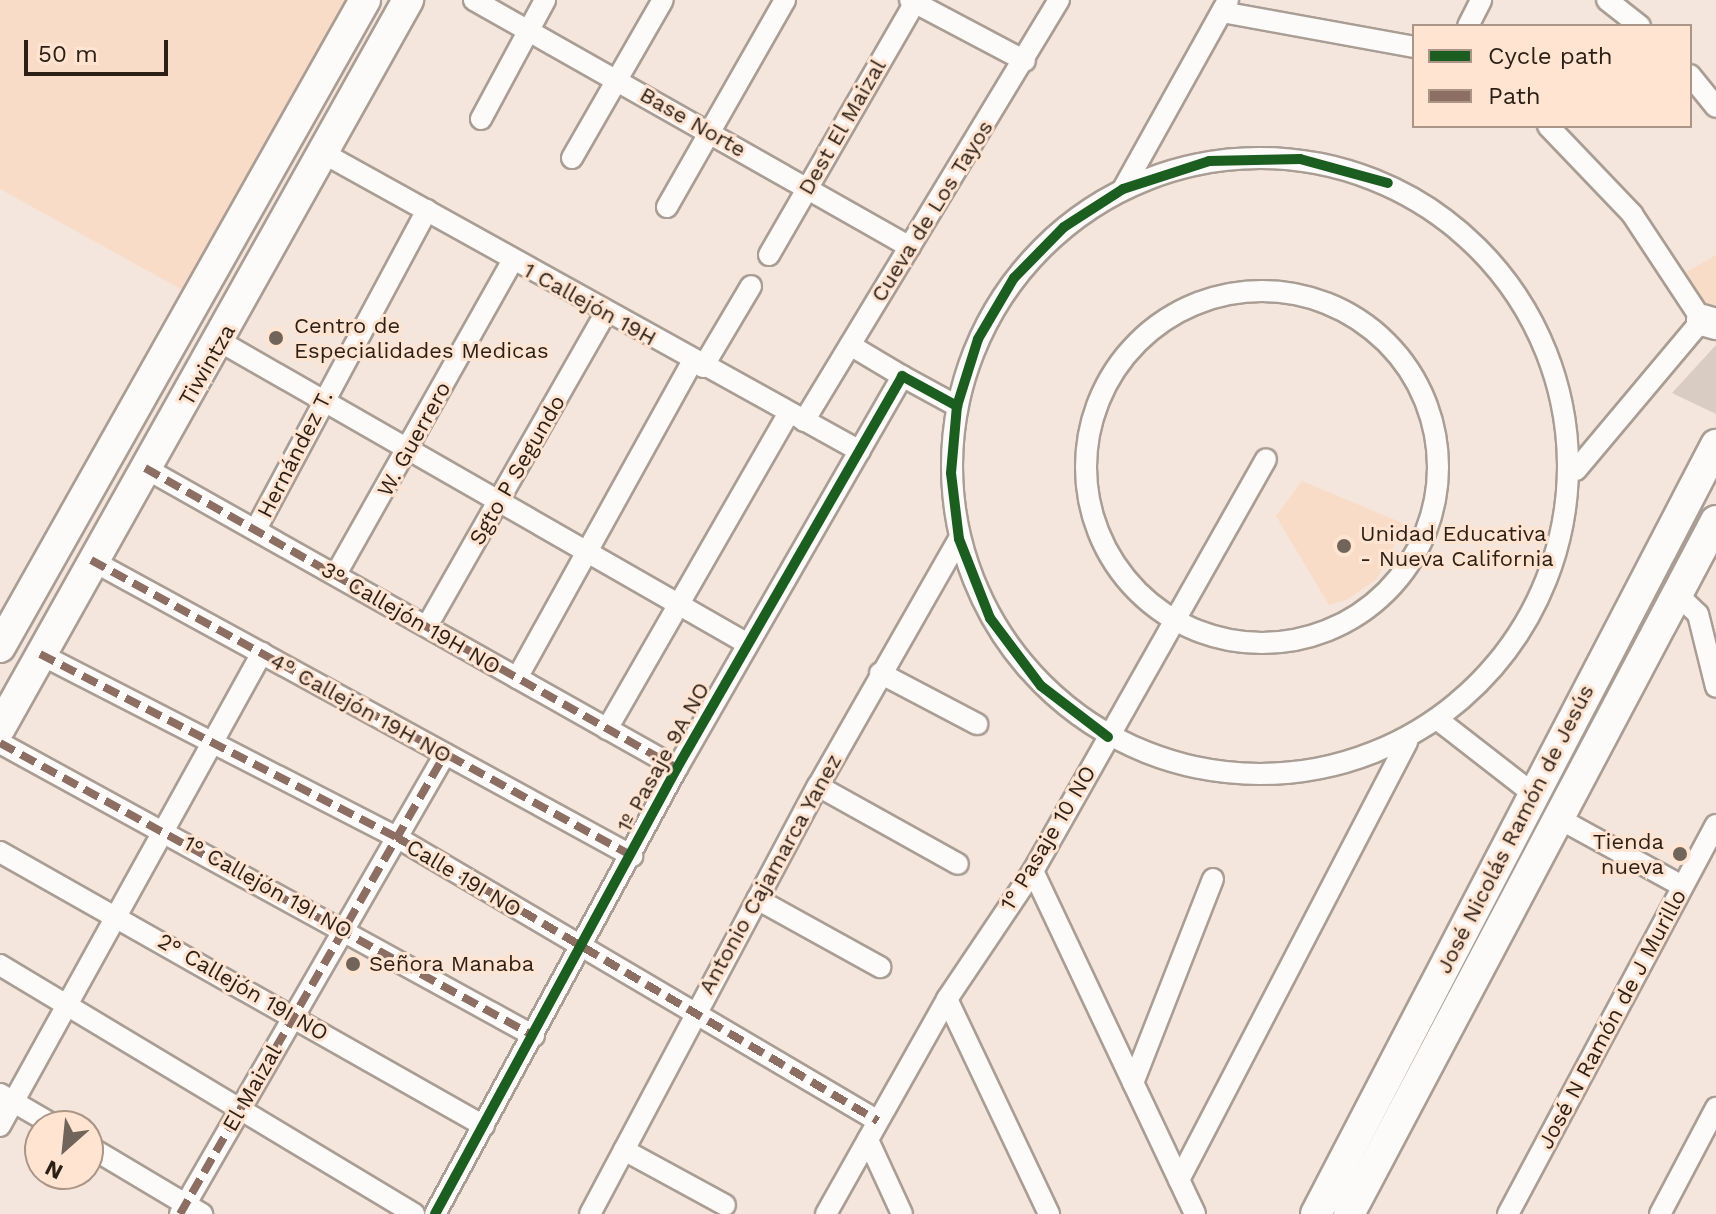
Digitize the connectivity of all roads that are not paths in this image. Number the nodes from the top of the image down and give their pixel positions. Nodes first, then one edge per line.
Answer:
1 (365, 0) edge
2 (408, 0) edge
3 (474, 0) edge
4 (545, 0) edge
5 (663, 0) edge
6 (785, 0) edge
7 (1059, 0) edge
8 (1481, 0) edge
9 (913, 1) edge
10 (1621, 4) edge
11 (1225, 6) edge
12 (1469, 24) edge
13 (1638, 24) edge
14 (527, 31) junction
15 (1412, 47) edge
16 (1025, 61) junction
17 (1692, 77) edge
18 (616, 78) junction
19 (1716, 107) edge
20 (481, 119) dead end
21 (1550, 128) edge
22 (709, 131) junction
23 (323, 153) junction
24 (572, 158) dead end
25 (807, 186) junction
26 (1123, 189) junction
27 (667, 207) dead end
28 (427, 210) junction
29 (910, 247) junction
30 (769, 255) dead end
31 (513, 260) junction
32 (751, 286) dead end
33 (606, 312) junction
34 (1709, 322) edge
35 (221, 342) junction
36 (850, 345) junction
37 (698, 364) junction
38 (902, 376) junction
39 (321, 402) junction
40 (957, 406) junction
41 (797, 417) junction
42 (1716, 445) edge
43 (410, 449) junction
44 (860, 451) junction
45 (1266, 459) dead end
46 (145, 468) junction
47 (1576, 470) junction
48 (84, 500) junction
49 (501, 501) junction
50 (116, 517) junction
51 (1716, 521) edge
52 (256, 529) junction
53 (959, 539) junction
54 (587, 550) junction
55 (91, 560) junction
56 (336, 574) junction
57 (1677, 594) junction
58 (678, 604) junction
59 (1172, 619) junction
60 (427, 626) junction
61 (748, 644) junction
62 (0, 647) edge
63 (262, 653) junction
64 (40, 654) junction
65 (880, 673) junction
66 (517, 678) junction
67 (1716, 687) edge
68 (1437, 719) junction
69 (977, 724) dead end
70 (0, 728) edge
71 (607, 729) junction
72 (1108, 737) junction
73 (215, 741) junction
74 (1407, 742) junction
75 (0, 743) edge
76 (445, 754) junction
77 (677, 768) junction
78 (818, 786) junction
79 (1532, 793) junction
80 (1558, 818) junction
81 (1716, 825) edge
82 (165, 831) junction
83 (398, 838) junction
84 (0, 852) edge
85 (632, 856) junction
86 (958, 864) dead end
87 (1033, 871) junction
88 (1213, 879) dead end
89 (1682, 886) junction
90 (757, 899) junction
91 (117, 916) junction
92 (347, 929) junction
93 (582, 949) junction
94 (0, 965) edge
95 (880, 967) dead end
96 (947, 999) junction
97 (68, 1004) junction
98 (294, 1016) junction
99 (692, 1017) junction
100 (534, 1036) junction
101 (1133, 1083) junction
102 (7, 1098) edge
103 (240, 1108) junction
104 (1716, 1108) edge
105 (28, 1110) edge
106 (878, 1121) junction
107 (0, 1126) edge
108 (484, 1126) junction
109 (868, 1140) junction
110 (624, 1150) junction
111 (104, 1156) edge
112 (1179, 1180) junction
113 (725, 1205) dead end
114 (189, 1211) edge
115 (414, 1214) edge
116 (435, 1214) edge
117 (590, 1214) edge
118 (826, 1214) edge
119 (902, 1214) edge
120 (1049, 1214) edge
121 (1195, 1214) edge
122 (1316, 1214) edge
123 (1349, 1214) edge
124 (1508, 1214) edge
125 (1660, 1214) edge

1 - 48 street, Tiwintza
2 - 23 street, Tiwintza
3 - 14 street, Base Norte
4 - 14 street
5 - 18 street
6 - 22 street
7 - 16 street, Cueva de Los Tayos
8 - 12 street
9 - 16 street
9 - 25 street, Dest El Maizal
10 - 13 street
11 - 15 street
11 - 26 street
14 - 18 street, Base Norte
14 - 20 street
16 - 29 street, Cueva de Los Tayos
17 - 19 street
18 - 22 street, Base Norte
18 - 24 street
21 - 34 street
22 - 25 street, Base Norte
22 - 27 street
23 - 28 street, 1 Callejón 19H
23 - 35 street, Tiwintza
25 - 29 street, Base Norte
25 - 30 street, Dest El Maizal
26 - 40 street
26 - 47 street
28 - 31 street, 1 Callejón 19H
28 - 39 street, Hernández T.
29 - 36 street, Cueva de Los Tayos
31 - 33 street, 1 Callejón 19H
31 - 43 street, W. Guerrero
32 - 37 street
33 - 37 street, 1 Callejón 19H
33 - 49 street, Sgto P Segundo
34 - 47 street
35 - 39 street
35 - 46 street, Tiwintza
36 - 38 street
36 - 41 street, Cueva de Los Tayos
37 - 41 street, 1 Callejón 19H
37 - 54 street
38 - 40 street
38 - 44 street, 1º Pasaje 9A NO
39 - 43 street
39 - 52 street, Hernández T.
40 - 53 street
41 - 44 street, 1 Callejón 19H
41 - 58 street, Cueva de Los Tayos
42 - 79 street, José Nicolás Ramón de Jesús
43 - 49 street
43 - 56 street, W. Guerrero
44 - 61 street, 1º Pasaje 9A NO
45 - 59 street, 1° Pasaje 10 NO
46 - 50 street, Tiwintza
46 - 52 street, 3° Callejón 19H NO
47 - 68 street
48 - 50 street
48 - 62 street, Tiwintza
49 - 54 street
49 - 60 street, Sgto P Segundo
50 - 55 street, Tiwintza
51 - 57 street, José Nicolás Ramón de Jesús
52 - 56 street, 3° Callejón 19H NO
53 - 65 street, Antonio Cajamarca Yanez
53 - 72 street
54 - 58 street
54 - 66 street
55 - 63 street, 4° Callejón 19H NO
55 - 64 street, Tiwintza
56 - 60 street, 3° Callejón 19H NO
57 - 67 street
57 - 80 street, José Nicolás Ramón de Jesús
58 - 61 street
58 - 71 street, Cueva de Los Tayos
59 - 59 street
59 - 72 street, 1° Pasaje 10 NO
60 - 66 street, 3° Callejón 19H NO
61 - 77 street, 1º Pasaje 9A NO
63 - 73 street
63 - 76 street, 4° Callejón 19H NO
64 - 70 street, Tiwintza
64 - 73 street, Calle 19I NO
65 - 69 street
65 - 78 street, Antonio Cajamarca Yanez
66 - 71 street, 3° Callejón 19H NO
68 - 74 street
68 - 79 street
71 - 77 street, 3° Callejón 19H NO
72 - 74 street
72 - 87 street, 1° Pasaje 10 NO
73 - 82 street
73 - 83 street, Calle 19I NO
74 - 112 street
75 - 82 street, 1° Callejón 19I NO
76 - 83 street, El Maizal
76 - 85 street, 4° Callejón 19H NO
77 - 85 street, 1º Pasaje 9A NO
78 - 86 street
78 - 90 street, Antonio Cajamarca Yanez
79 - 122 street, José Nicolás Ramón de Jesús
80 - 89 street
80 - 123 street, José Nicolás Ramón de Jesús
81 - 89 street, José N Ramón de J Murillo
82 - 91 street
82 - 92 street, 1° Callejón 19I NO
83 - 92 street, El Maizal
83 - 93 street, Calle 19I NO
84 - 91 street, 2° Callejón 19I NO
85 - 93 street, 1º Pasaje 9A NO
87 - 96 street, 1° Pasaje 10 NO
87 - 101 street
88 - 101 street
89 - 124 street, José N Ramón de J Murillo
90 - 95 street
90 - 99 street, Antonio Cajamarca Yanez
91 - 97 street
91 - 98 street, 2° Callejón 19I NO
92 - 98 street, El Maizal
92 - 100 street, 1° Callejón 19I NO
93 - 99 street, Calle 19I NO
93 - 100 street, 1º Pasaje 9A NO
94 - 97 street
96 - 106 street, 1° Pasaje 10 NO
96 - 120 street
97 - 102 street
97 - 103 street
98 - 103 street, El Maizal
98 - 108 street, 2° Callejón 19I NO
99 - 106 street, Calle 19I NO
99 - 110 street, Antonio Cajamarca Yanez
100 - 108 street, 1º Pasaje 9A NO
101 - 112 street
102 - 105 street
102 - 107 street
103 - 114 street, El Maizal
103 - 115 street
104 - 125 street
106 - 109 street, 1° Pasaje 10 NO
108 - 116 street, 1º Pasaje 9A NO
109 - 118 street, 1° Pasaje 10 NO
109 - 119 street
110 - 113 street
110 - 117 street, Antonio Cajamarca Yanez
111 - 114 street
112 - 121 street

